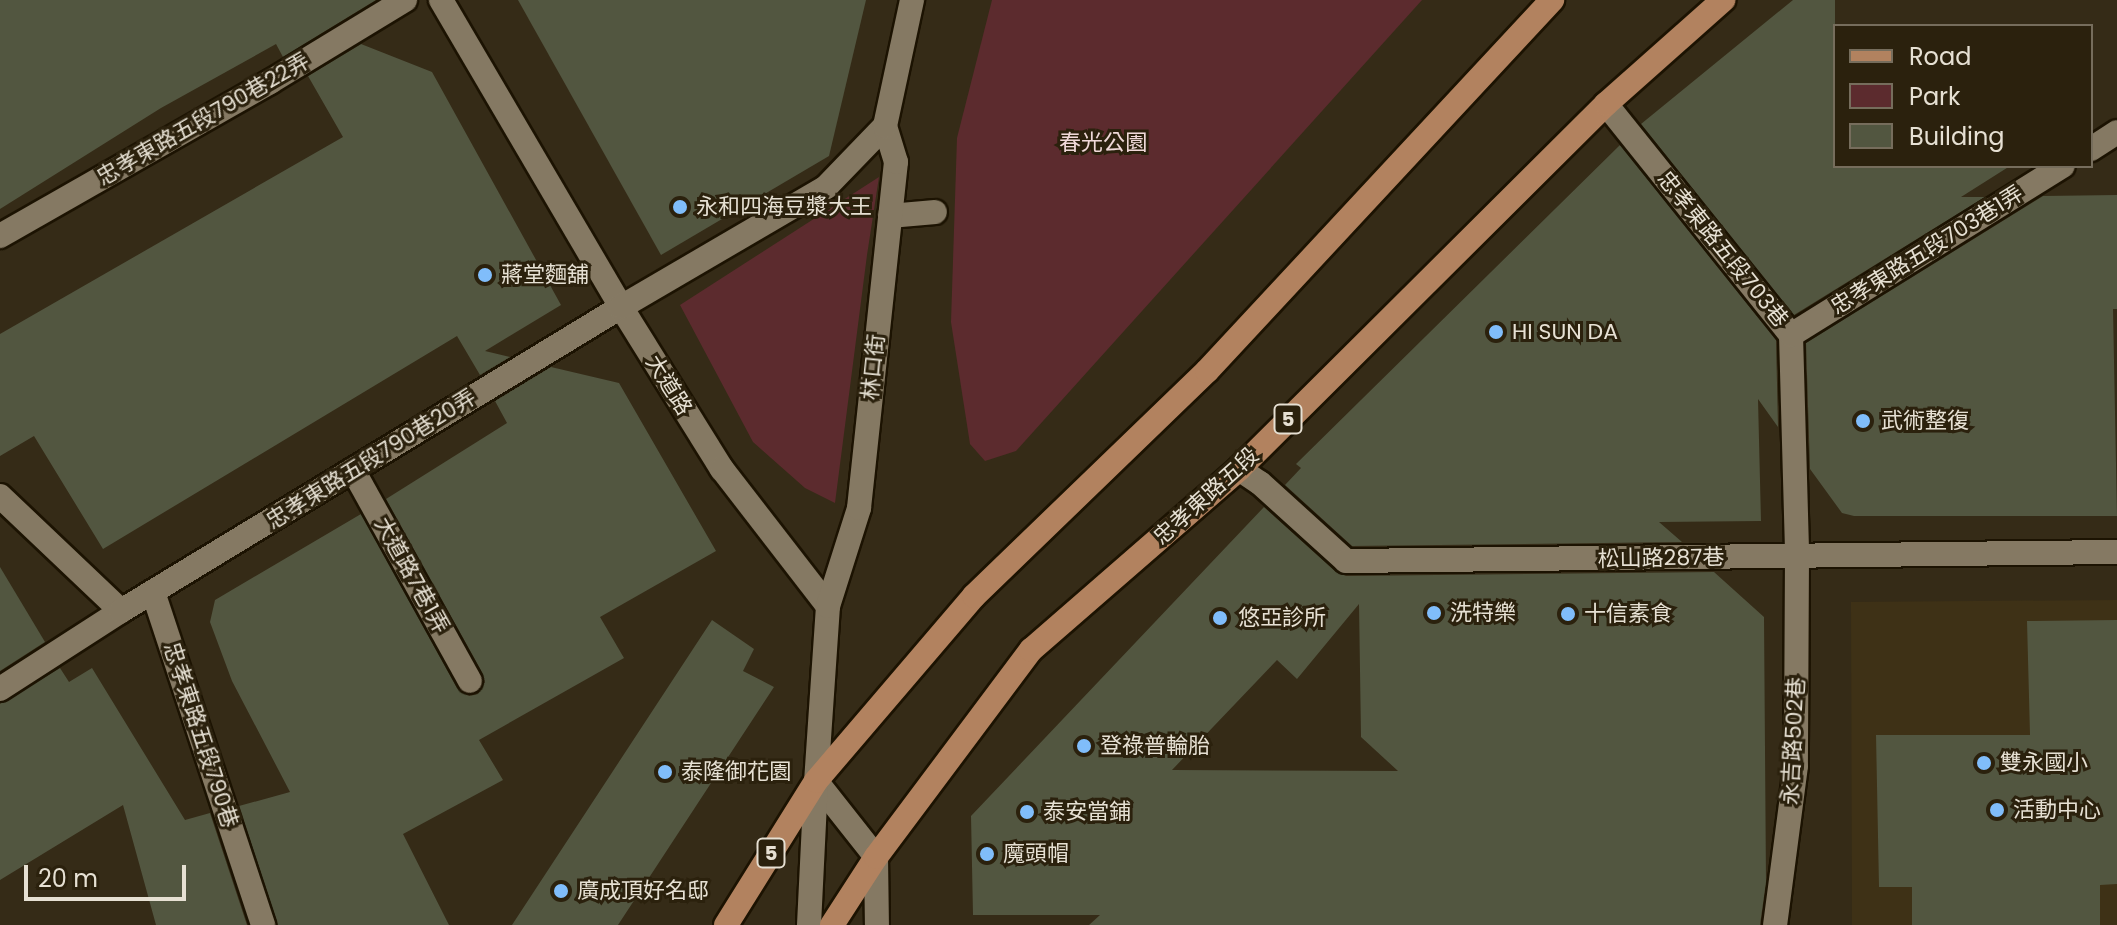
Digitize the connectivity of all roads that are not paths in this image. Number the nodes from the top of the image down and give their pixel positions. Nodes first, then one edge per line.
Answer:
1 (405, 0) edge
2 (441, 0) edge
3 (912, 0) edge
4 (1552, 0) edge
5 (1723, 0) edge
6 (1606, 104) junction
7 (885, 126) junction
8 (2117, 132) edge
9 (2093, 148) edge
10 (2093, 149) edge
11 (2117, 150) edge
12 (2060, 168) edge
13 (935, 212) dead end
14 (890, 216) junction
15 (0, 236) edge
16 (621, 307) junction
17 (1791, 335) junction
18 (1239, 469) junction
19 (353, 470) junction
20 (0, 496) edge
21 (2117, 552) edge
22 (1797, 556) junction
23 (153, 592) junction
24 (828, 606) junction
25 (121, 611) junction
26 (470, 681) dead end
27 (0, 689) edge
28 (816, 781) junction
29 (876, 857) junction
30 (263, 925) edge
31 (726, 925) edge
32 (809, 925) edge
33 (832, 925) edge
34 (877, 925) edge
35 (1775, 925) edge

1 - 15 street, 忠孝東路五段790巷22弄
2 - 16 street, 大道路
3 - 7 street, 林口街
4 - 28 main road, 5
5 - 6 main road, 忠孝東路五段 / 5
6 - 17 street, 忠孝東路五段703巷
6 - 18 main road, 忠孝東路五段 / 5
7 - 14 street, 林口街
7 - 16 street
8 - 9 street
10 - 11 street
12 - 17 street, 忠孝東路五段703巷1弄
13 - 14 street
14 - 24 street, 林口街
16 - 19 street, 忠孝東路五段790巷20弄
16 - 24 street, 大道路
17 - 22 street, 忠孝東路五段703巷
18 - 22 street, 松山路287巷
18 - 29 main road, 忠孝東路五段 / 5
19 - 23 street, 忠孝東路五段790巷20弄
19 - 26 street, 大道路7巷1弄
20 - 25 street
21 - 22 street, 松山路287巷
22 - 35 street, 永吉路502巷
23 - 25 street, 忠孝東路五段790巷20弄
23 - 30 street, 忠孝東路五段790巷
24 - 28 street
25 - 27 street, 忠孝東路五段790巷20弄
28 - 29 street
28 - 31 main road, 5
28 - 32 street
29 - 33 main road, 忠孝東路五段 / 5
29 - 34 street

